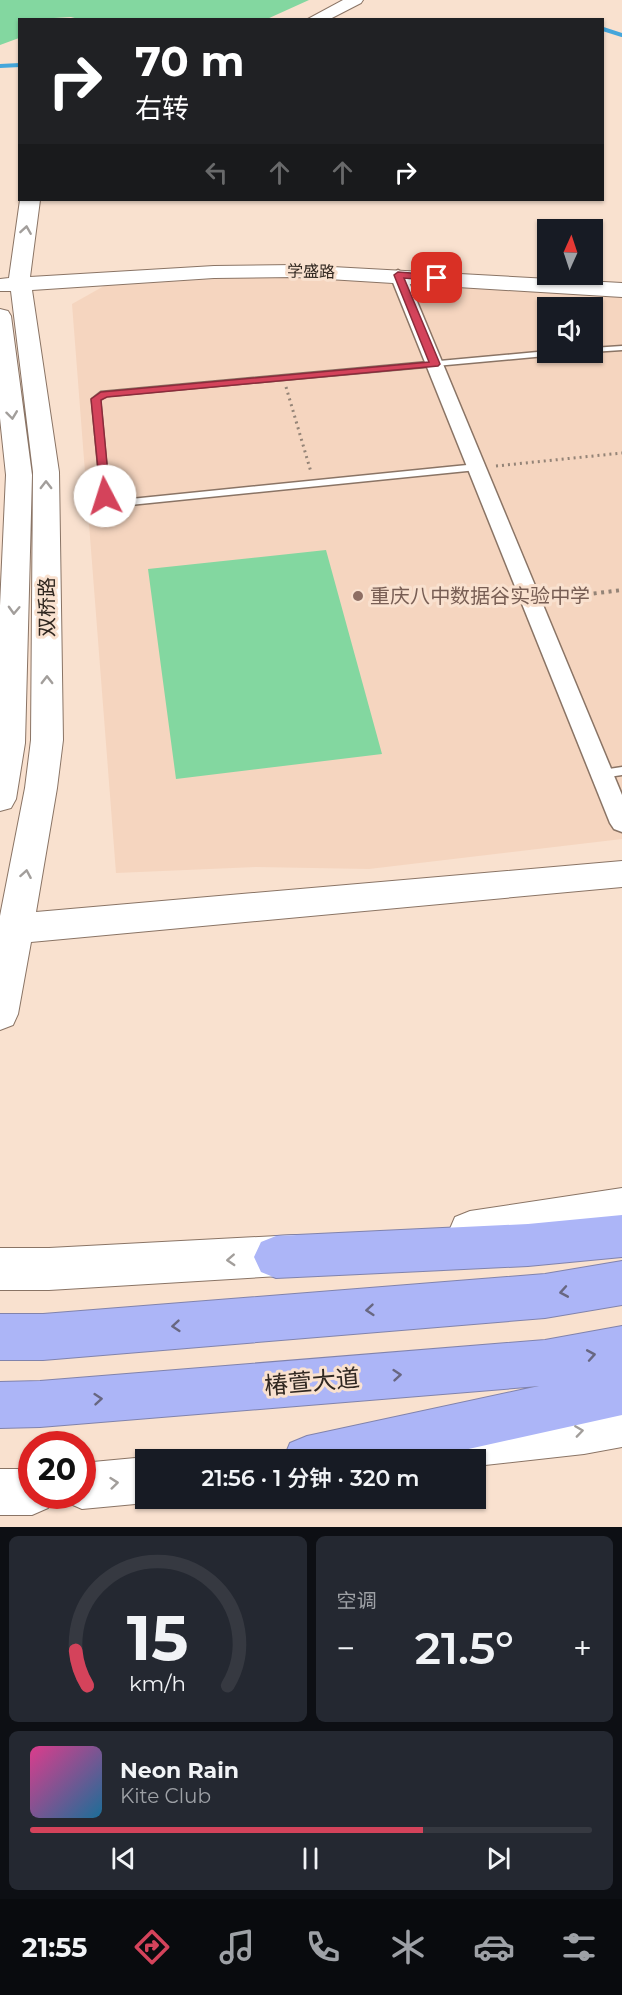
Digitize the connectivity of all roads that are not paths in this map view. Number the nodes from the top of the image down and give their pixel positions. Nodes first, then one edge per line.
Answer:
1 (331, 0) edge
2 (355, 0) edge
3 (308, 17) edge
4 (30, 201) edge
5 (398, 275) junction
6 (10, 279) edge
7 (622, 281) edge
8 (622, 290) edge
9 (0, 316) edge
10 (622, 348) edge
11 (603, 349) edge
12 (537, 355) edge
13 (435, 364) junction
14 (477, 467) junction
15 (622, 771) edge
16 (602, 774) junction
17 (0, 799) edge
18 (622, 823) edge
19 (622, 856) edge
20 (622, 874) edge
21 (9, 918) edge
22 (0, 1014) edge
23 (622, 1207) edge
24 (622, 1236) edge
25 (276, 1257) junction
26 (0, 1269) edge
27 (622, 1283) edge
28 (21, 1337) edge
29 (622, 1350) edge
30 (622, 1392) edge
31 (20, 1404) edge
32 (622, 1424) edge
33 (358, 1449) edge
34 (429, 1449) edge
35 (135, 1481) edge
36 (96, 1485) edge

1 - 3 main road
2 - 3 main road
6 -> 4 main road, 双桥路
5 - 6 main road, 学盛路
5 - 8 main road, 学盛路
5 - 13 street
6 - 7 main road, 学盛路
21 -> 6 main road, 双桥路
9 -> 17 main road, 双桥路
10 - 11 lane
12 - 13 lane
13 - 14 street
13 - 14 lane
14 - 16 street
15 - 16 lane
16 - 18 street
19 - 21 main road
20 - 21 main road
21 - 22 main road, 双桥路
23 - 25 main road
24 - 25 highway
25 -> 26 main road
27 -> 28 highway
31 -> 29 highway, 椿萱大道
30 - 33 highway
34 -> 32 main road
36 -> 35 main road

